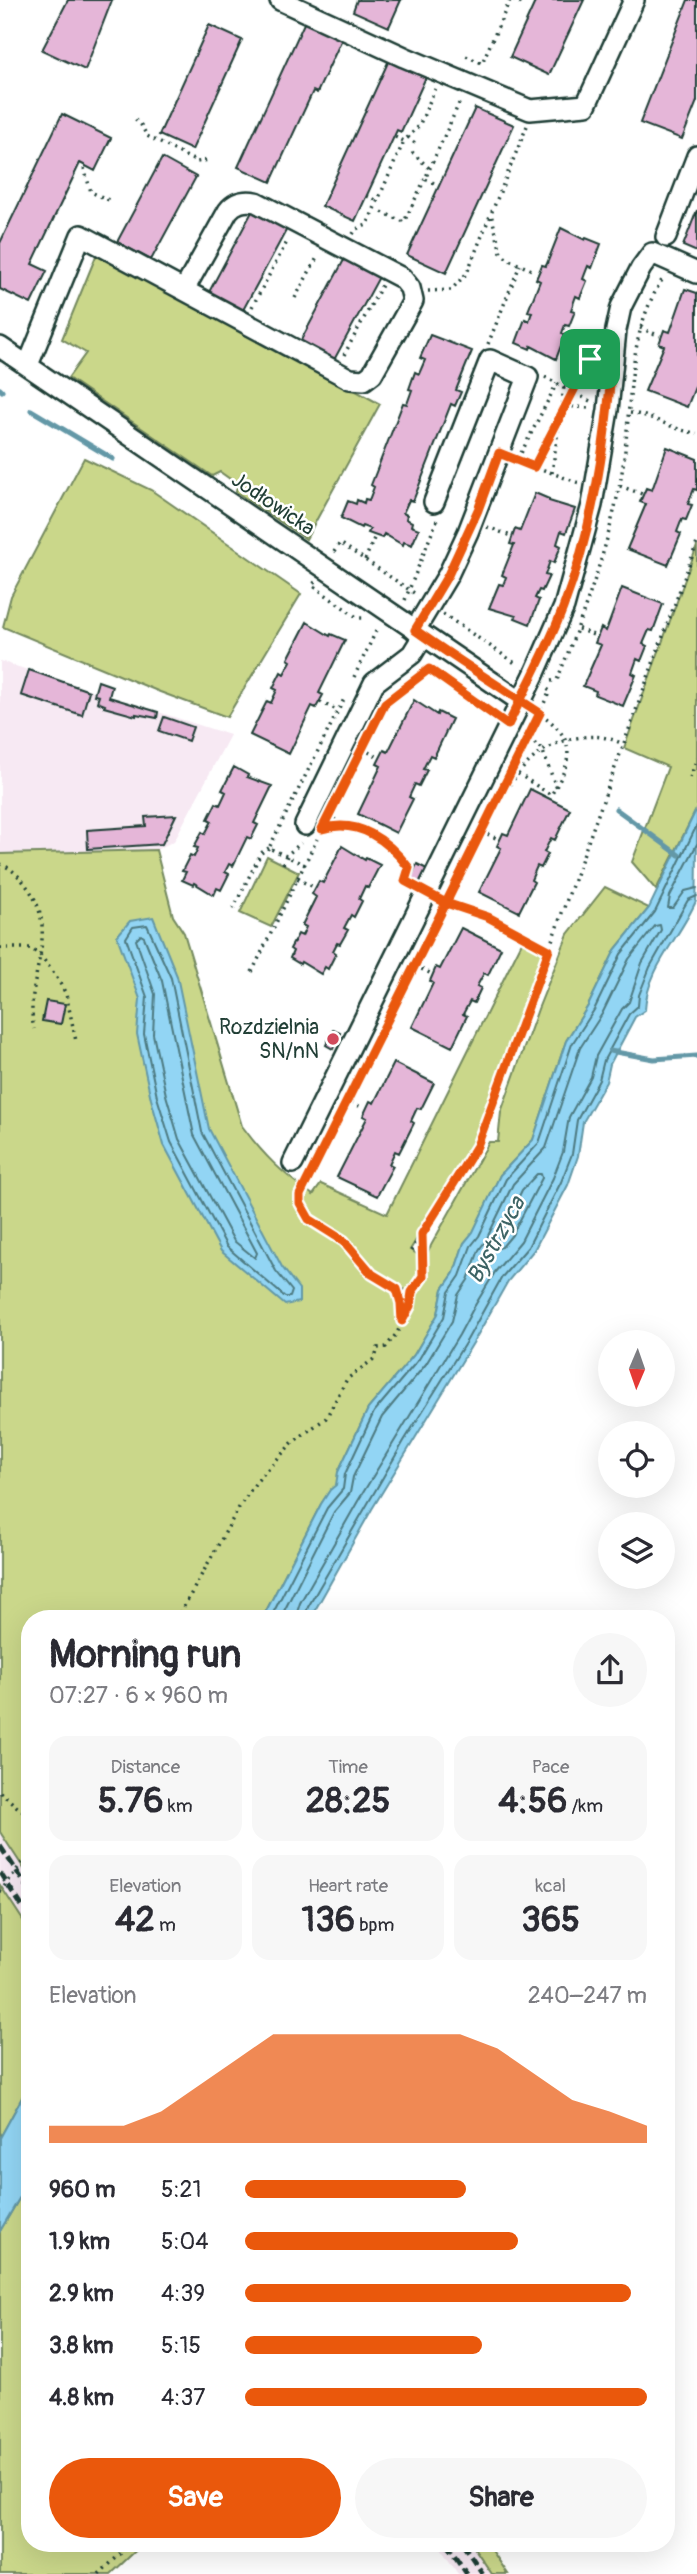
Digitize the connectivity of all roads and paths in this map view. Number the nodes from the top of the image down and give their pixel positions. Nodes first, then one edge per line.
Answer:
1 (280, 0) edge
2 (512, 0) edge
3 (523, 0) edge
4 (634, 0) edge
5 (466, 56) dead end
6 (433, 81) dead end
7 (464, 94) dead end
8 (525, 118) junction
9 (135, 120) dead end
10 (395, 137) dead end
11 (406, 139) junction
12 (417, 145) dead end
13 (412, 152) dead end
14 (697, 156) edge
15 (209, 160) dead end
16 (84, 169) dead end
17 (430, 169) junction
18 (425, 179) junction
19 (434, 183) dead end
20 (367, 196) dead end
21 (111, 201) dead end
22 (378, 201) junction
23 (382, 212) dead end
24 (491, 214) junction
25 (297, 223) junction
26 (352, 236) dead end
27 (666, 237) dead end
28 (328, 239) junction
29 (674, 262) junction
30 (390, 271) junction
31 (534, 271) dead end
32 (697, 273) edge
33 (184, 290) junction
34 (412, 292) junction
35 (295, 298) dead end
36 (243, 322) junction
37 (639, 328) junction
38 (660, 336) dead end
39 (0, 347) edge
40 (612, 361) junction
41 (27, 365) junction
42 (335, 372) junction
43 (528, 377) junction
44 (564, 387) junction
45 (573, 391) junction
46 (590, 401) dead end
47 (565, 406) junction
48 (598, 409) junction
49 (562, 413) junction
50 (630, 413) junction
51 (560, 419) junction
52 (697, 433) edge
53 (499, 453) junction
54 (534, 467) junction
55 (552, 473) junction
56 (620, 486) junction
57 (595, 489) junction
58 (642, 495) dead end
59 (434, 502) dead end
60 (483, 525) dead end
61 (434, 527) dead end
62 (375, 536) dead end
63 (511, 536) dead end
64 (697, 543) edge
65 (365, 560) junction
66 (332, 571) junction
67 (409, 590) junction
68 (430, 605) junction
69 (396, 617) junction
70 (578, 629) junction
71 (419, 633) junction
72 (596, 636) dead end
73 (534, 676) junction
74 (520, 701) junction
75 (320, 702) dead end
76 (385, 703) dead end
77 (337, 710) dead end
78 (540, 713) junction
79 (508, 725) junction
80 (527, 738) junction
81 (567, 740) junction
82 (623, 744) junction
83 (362, 749) dead end
84 (542, 749) junction
85 (379, 757) dead end
86 (697, 758) edge
87 (512, 769) junction
88 (518, 773) junction
89 (690, 778) dead end
90 (556, 787) junction
91 (492, 808) junction
92 (338, 826) junction
93 (311, 831) junction
94 (481, 831) junction
95 (498, 839) dead end
96 (269, 848) dead end
97 (0, 864) edge
98 (283, 864) dead end
99 (297, 879) junction
100 (314, 887) dead end
101 (424, 893) junction
102 (446, 903) junction
103 (233, 909) dead end
104 (0, 948) edge
105 (549, 950) junction
106 (40, 955) junction
107 (415, 966) junction
108 (252, 972) dead end
109 (432, 974) dead end
110 (34, 1029) dead end
111 (76, 1041) dead end
112 (293, 1163) dead end
113 (422, 1234) junction
114 (411, 1251) dead end
115 (397, 1289) junction
116 (412, 1292) junction
117 (402, 1321) junction
118 (182, 1610) edge
119 (0, 1792) edge
120 (21, 1810) edge
121 (21, 1864) edge
122 (0, 1892) edge
123 (122, 2552) edge
124 (99, 2574) edge

1 - 8 street
2 - 3 path
2 - 5 path
4 - 8 street
6 - 11 path
7 - 17 path
8 - 24 path
9 - 15 path
10 - 11 path
11 - 12 path
11 - 22 path
13 - 17 path
14 - 27 street
16 - 21 path
17 - 18 path
18 - 19 path
18 - 23 path
20 - 22 path
22 - 26 path
24 - 31 path
24 - 34 path
25 - 28 street
25 - 33 street
25 - 36 path
28 - 30 street
28 - 35 path
29 - 32 street
29 - 37 path
29 - 40 street
30 - 34 street
30 - 42 path
33 - 36 street
33 - 41 street
34 - 42 street
36 - 42 street
37 - 38 path
37 - 50 path
39 - 41 street, Jodłowicka
40 - 45 path
40 - 48 street
41 - 66 street, Jodłowicka
43 - 44 path
43 - 53 street
43 - 59 street
44 - 45 path
44 - 49 path
45 - 46 path
45 - 47 path
47 - 48 path
47 - 49 path
48 - 50 path
48 - 57 street
49 - 51 path
50 - 52 path
50 - 56 path
51 - 54 path
51 - 55 path
53 - 54 path
53 - 68 street
54 - 55 path
55 - 57 path
56 - 58 path
56 - 70 path
57 - 73 street
60 - 63 path
61 - 67 path
62 - 65 path
64 - 82 path
65 - 66 path
65 - 67 path
66 - 69 street, Jodłowicka
67 - 68 path
67 - 69 path
68 - 71 street
68 - 73 path
69 - 71 street, Jodłowicka
70 - 72 path
70 - 78 path
71 - 74 street, Jodłowicka
71 - 93 street
73 - 74 street
74 - 78 path
74 - 79 street
75 - 77 path
76 - 79 path
78 - 80 path
78 - 81 path
79 - 80 path
79 - 101 street
80 - 84 path
80 - 87 path
81 - 82 path
81 - 84 path
81 - 90 path
82 - 105 path
83 - 85 path
84 - 88 path
84 - 90 path
86 - 89 path
87 - 88 path
87 - 91 path
88 - 90 path
88 - 91 path
91 - 94 path
92 - 93 path
92 - 93 path
92 - 101 path
93 - 98 path
93 - 99 path
94 - 95 path
94 - 102 path
96 - 103 path
97 - 106 path
99 - 100 path
99 - 108 path
101 - 102 path
101 - 112 street
102 - 105 path
102 - 107 path
104 - 106 path
105 - 113 path
106 - 110 path
106 - 111 path
107 - 109 path
107 - 115 path
113 - 114 path
113 - 116 path
115 - 116 path
115 - 117 path
116 - 117 path
117 - 118 path
119 - 120 path
121 - 122 path
123 - 124 path

